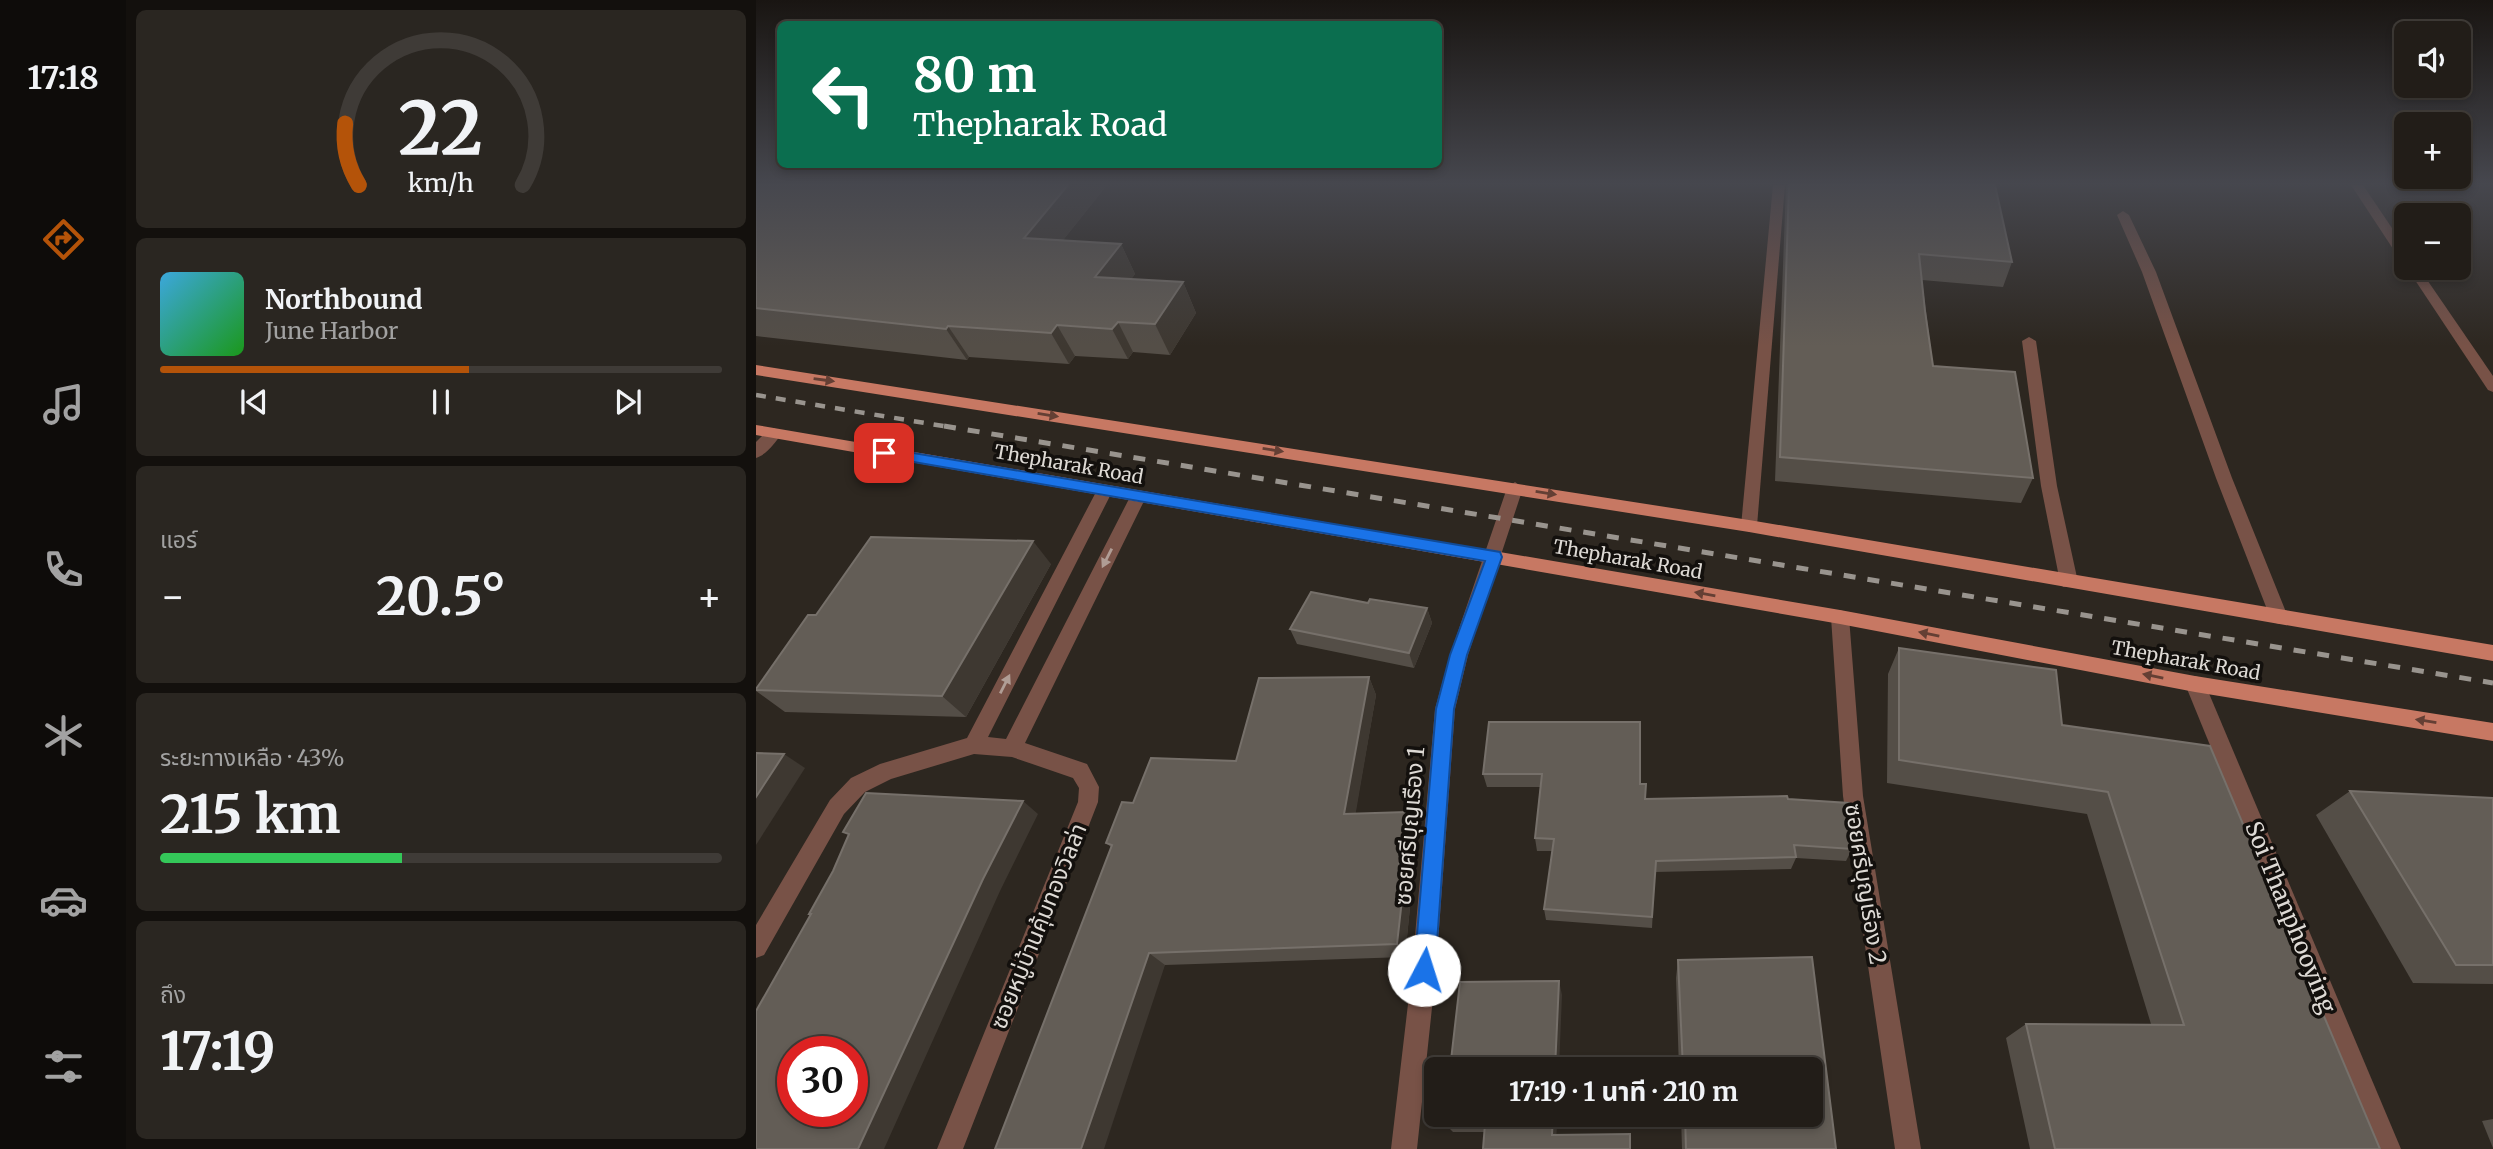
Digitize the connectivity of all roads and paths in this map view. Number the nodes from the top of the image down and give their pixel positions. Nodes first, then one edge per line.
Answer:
1 (1774, 239) edge
2 (2134, 239) edge
3 (2421, 280) edge
4 (2029, 341) dead end
5 (756, 370) edge
6 (2493, 387) edge
7 (765, 432) edge
8 (756, 453) edge
9 (1515, 488) junction
10 (1104, 492) junction
11 (1138, 497) junction
12 (1749, 526) junction
13 (1494, 557) junction
14 (2068, 582) junction
15 (1840, 617) junction
16 (2279, 617) junction
17 (2493, 653) edge
18 (2195, 684) junction
19 (2493, 732) edge
20 (974, 745) junction
21 (1012, 748) junction
22 (756, 947) edge
23 (950, 1149) edge
24 (1404, 1149) edge
25 (1908, 1149) edge
26 (2388, 1149) edge

1 - 12 street
2 - 16 street
3 - 6 street
4 - 14 street
5 -> 9 main road
7 - 8 street
7 - 10 main road, Thepharak Road
9 -> 12 main road
9 - 13 street, ซอยศรีบุญเรือง 1
10 - 11 main road, Thepharak Road
20 -> 10 street
11 - 13 main road, Thepharak Road
11 -> 21 street
12 - 14 main road
15 -> 13 main road, Thepharak Road
13 - 24 street, ซอยศรีบุญเรือง 1
14 - 16 main road
18 -> 15 main road, Thepharak Road
15 - 25 street, ซอยศรีบุญเรือง 2
16 - 17 main road
19 -> 18 main road, Thepharak Road
18 - 26 street, Soi Thanphooying
20 - 21 street, ซอยหมู่บ้านคุ้มทองวิลล่า
20 - 22 street, ซอยหมู่บ้านคุ้มทองวิลล่า
21 - 23 street, ซอยหมู่บ้านคุ้มทองวิลล่า

